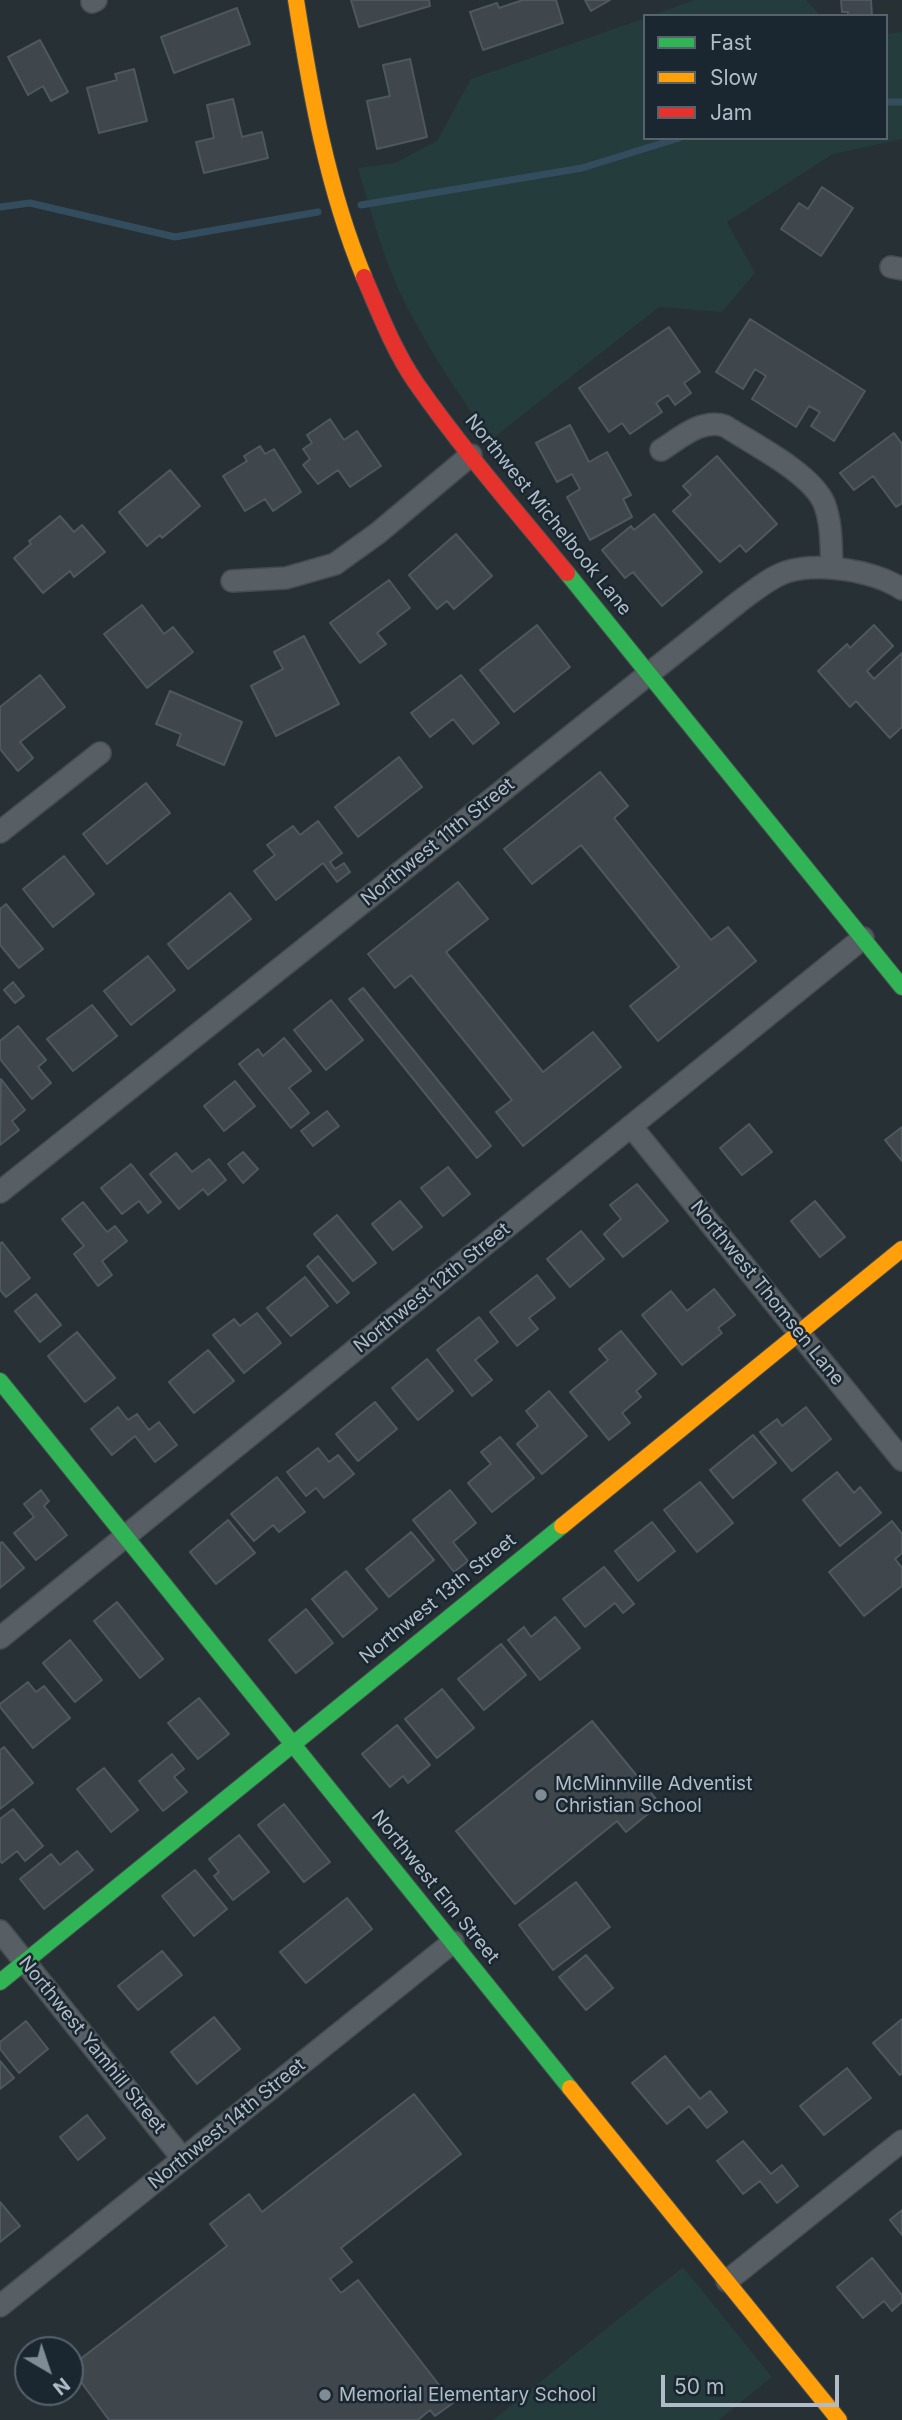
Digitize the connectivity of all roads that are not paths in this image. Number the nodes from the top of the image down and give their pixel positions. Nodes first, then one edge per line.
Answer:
1 (296, 0) edge
2 (661, 450) dead end
3 (471, 455) junction
4 (832, 568) junction
5 (232, 581) dead end
6 (902, 589) edge
7 (649, 674) junction
8 (100, 753) dead end
9 (0, 832) edge
10 (863, 938) junction
11 (902, 986) edge
12 (631, 1126) junction
13 (0, 1192) edge
14 (902, 1249) edge
15 (799, 1333) junction
16 (0, 1381) edge
17 (902, 1460) edge
18 (124, 1538) junction
19 (0, 1637) edge
20 (292, 1744) junction
21 (0, 1931) edge
22 (453, 1942) junction
23 (25, 1962) junction
24 (0, 1982) edge
25 (902, 2141) edge
26 (183, 2159) junction
27 (727, 2281) junction
28 (0, 2306) edge
29 (839, 2420) edge

1 - 3 street, Northwest Michelbook Lane
2 - 4 street
3 - 5 street
3 - 7 street, Northwest Michelbook Lane
4 - 6 street, Northwest 11th Street
4 - 7 street, Northwest 11th Street
7 - 10 street, Northwest Michelbook Lane
7 - 13 street, Northwest 11th Street
8 - 9 street
10 - 11 street, Northwest Michelbook Lane
10 - 12 street, Northwest 12th Street
12 - 15 street, Northwest Thomsen Lane
12 - 18 street, Northwest 12th Street
14 - 15 street, Northwest 13th Street
15 - 17 street, Northwest Thomsen Lane
15 - 20 street, Northwest 13th Street
16 - 18 street, Northwest Elm Street
18 - 19 street, Northwest 12th Street
18 - 20 street, Northwest Elm Street
20 - 22 street, Northwest Elm Street
20 - 23 street, Northwest 13th Street
21 - 23 street, Northwest Yamhill Street
22 - 26 street, Northwest 14th Street
22 - 27 street, Northwest Elm Street
23 - 24 street, Northwest 13th Street
23 - 26 street, Northwest Yamhill Street
25 - 27 street
26 - 28 street, Northwest 14th Street
27 - 29 street, Northwest Elm Street

